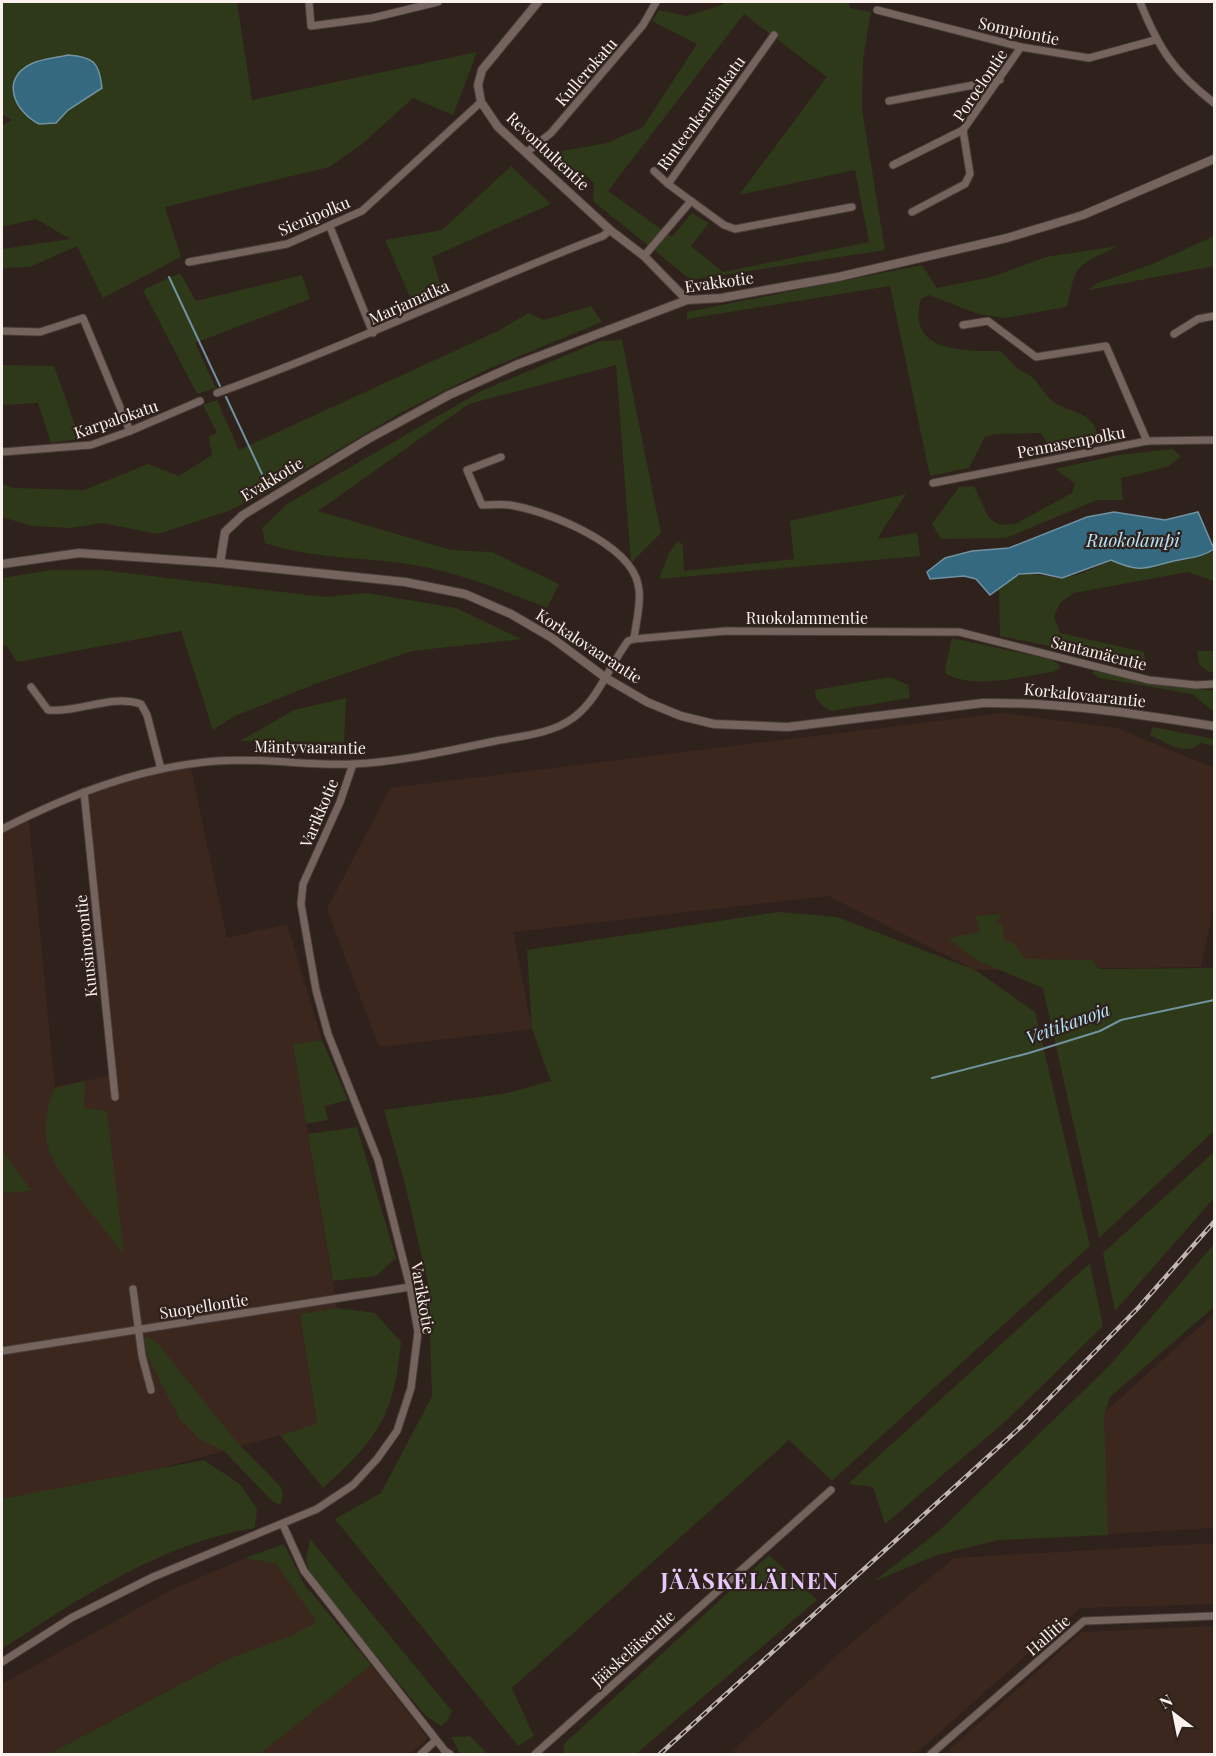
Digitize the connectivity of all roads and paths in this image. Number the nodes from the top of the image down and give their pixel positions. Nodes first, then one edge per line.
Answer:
1 (309, 2) edge
2 (438, 2) edge
3 (538, 2) edge
4 (656, 2) edge
5 (1140, 2) edge
6 (877, 10) dead end
7 (774, 35) dead end
8 (1155, 40) junction
9 (1021, 47) junction
10 (1000, 80) junction
11 (889, 101) dead end
12 (481, 102) junction
13 (1215, 103) edge
14 (963, 130) junction
15 (527, 152) junction
16 (1215, 159) edge
17 (893, 165) dead end
18 (654, 171) dead end
19 (668, 183) junction
20 (691, 201) junction
21 (852, 207) dead end
22 (912, 212) dead end
23 (330, 227) junction
24 (610, 230) junction
25 (644, 256) junction
26 (189, 262) dead end
27 (687, 300) junction
28 (1215, 316) edge
29 (963, 325) dead end
30 (2, 331) edge
31 (373, 333) junction
32 (1174, 334) dead end
33 (217, 393) dead end
34 (200, 401) dead end
35 (130, 431) junction
36 (1215, 440) edge
37 (1147, 441) junction
38 (2, 452) edge
39 (501, 457) dead end
40 (933, 483) dead end
41 (220, 563) junction
42 (2, 564) edge
43 (979, 637) joint
44 (634, 639) junction
45 (606, 678) junction
46 (1215, 684) edge
47 (31, 687) dead end
48 (1215, 728) edge
49 (353, 764) junction
50 (161, 769) junction
51 (84, 792) junction
52 (2, 829) edge
53 (115, 1097) dead end
54 (410, 1287) junction
55 (134, 1289) dead end
56 (138, 1330) junction
57 (2, 1351) edge
58 (151, 1390) dead end
59 (831, 1490) dead end
60 (283, 1525) junction
61 (1215, 1616) edge
62 (2, 1662) edge
63 (436, 1740) junction
64 (421, 1755) edge
65 (450, 1755) edge
66 (535, 1755) edge
67 (932, 1755) edge

1 - 2 street
3 - 12 street
4 - 15 street, Kullerokatu
5 - 8 street
6 - 9 street, Sompiontie
7 - 19 street, Rinteenkentänkatu
8 - 9 street, Sompiontie
8 - 13 street
9 - 10 street, Poroelontie
10 - 11 street
10 - 14 street, Poroelontie
12 - 15 street, Revontultentie
12 - 23 street, Sienipolku
14 - 17 street
14 - 22 street, Poroelontie
15 - 24 street, Revontultentie
16 - 27 street, Evakkotie
18 - 19 street
19 - 20 street, Rinteenkentänkatu
20 - 21 street, Rinteenkentänkatu
20 - 25 street
23 - 26 street, Sienipolku
23 - 31 street
24 - 25 street, Revontultentie
24 - 31 street, Marjamatka
25 - 27 street, Revontultentie
27 - 41 street, Evakkotie
28 - 32 street
29 - 37 street
30 - 35 street
31 - 33 street, Marjamatka
34 - 35 street, Karpalokatu
35 - 38 street, Karpalokatu
36 - 37 street, Pennasenpolku
37 - 40 street, Pennasenpolku
39 - 44 street
41 - 42 street, Korkalovaarantie
41 - 45 street, Korkalovaarantie
43 - 44 street, Ruokolammentie
43 - 46 street, Santamäentie
44 - 45 street, Mäntyvaarantie
45 - 48 street, Korkalovaarantie
45 - 49 street, Mäntyvaarantie
47 - 50 street
49 - 50 street, Mäntyvaarantie
49 - 54 street, Varikkotie
50 - 51 street, Mäntyvaarantie
51 - 52 street, Mäntyvaarantie
51 - 53 street, Kuusinorontie
54 - 56 street, Suopellontie
54 - 60 street, Varikkotie
55 - 56 street
56 - 57 street, Suopellontie
56 - 58 street
59 - 66 street, Jääskeläisentie
60 - 62 street, Varikkotie
60 - 63 street
61 - 67 street, Hallitie
63 - 64 street
63 - 65 street

